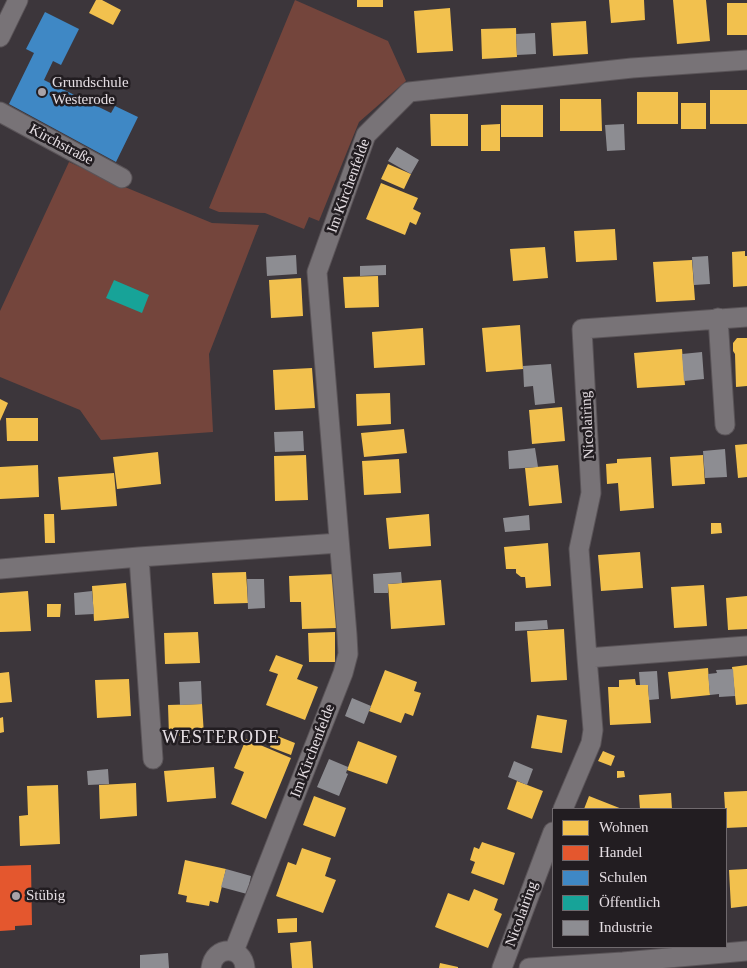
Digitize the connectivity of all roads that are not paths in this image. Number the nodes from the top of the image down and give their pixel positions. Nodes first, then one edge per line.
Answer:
1 (18, 0) edge
2 (0, 37) edge
3 (747, 60) edge
4 (0, 112) edge
5 (122, 178) dead end
6 (747, 316) edge
7 (718, 318) junction
8 (725, 425) dead end
9 (339, 543) junction
10 (139, 557) junction
11 (0, 569) edge
12 (747, 646) edge
13 (587, 658) junction
14 (153, 759) dead end
15 (563, 808) edge
16 (552, 835) edge
17 (234, 951) junction
18 (692, 951) edge
19 (747, 951) edge
20 (211, 968) edge
21 (245, 968) edge
22 (502, 968) edge
23 (529, 968) edge

1 - 2 street
3 - 9 street, Im Kirchenfelde
4 - 5 street, Kirchstraße
6 - 7 street, Nicolairing
7 - 8 street
7 - 13 street, Nicolairing
9 - 10 street
9 - 17 street, Im Kirchenfelde
10 - 11 street
10 - 14 street
12 - 13 street
13 - 15 street, Nicolairing
16 - 22 street, Nicolairing
17 - 20 street
17 - 21 street
18 - 19 street, Nicolairing
18 - 23 street, Nicolairing

